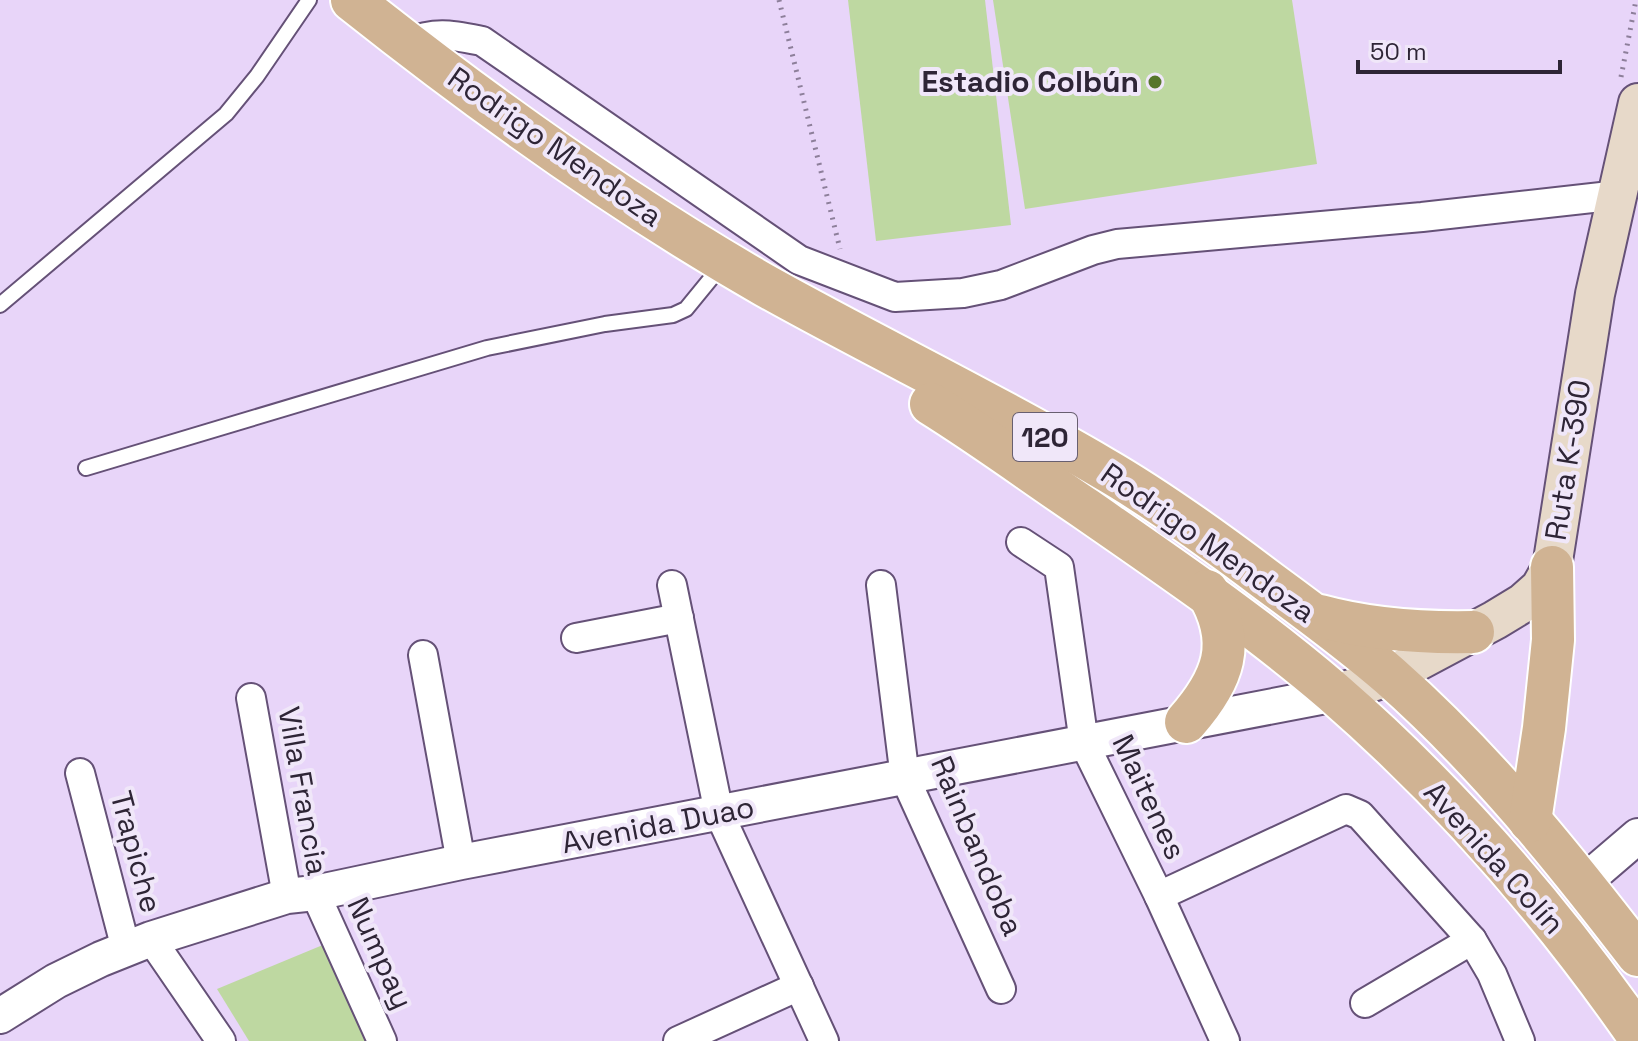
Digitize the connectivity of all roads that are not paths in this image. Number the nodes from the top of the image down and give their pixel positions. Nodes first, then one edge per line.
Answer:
1 (309, 0) edge
2 (352, 0) edge
3 (406, 43) junction
4 (1628, 97) edge
5 (1619, 195) junction
6 (725, 261) junction
7 (764, 284) junction
8 (0, 305) edge
9 (86, 468) dead end
10 (1021, 542) dead end
11 (1552, 567) junction
12 (672, 585) dead end
13 (881, 585) dead end
14 (1207, 591) junction
15 (1311, 613) junction
16 (679, 618) junction
17 (1473, 632) junction
18 (576, 638) dead end
19 (423, 655) dead end
20 (1390, 676) junction
21 (1336, 694) junction
22 (251, 698) dead end
23 (1186, 722) junction
24 (1084, 743) junction
25 (80, 773) dead end
26 (905, 778) junction
27 (719, 813) junction
28 (1530, 821) junction
29 (1638, 836) edge
30 (461, 862) junction
31 (1583, 883) junction
32 (301, 894) junction
33 (1159, 896) junction
34 (1472, 940) junction
35 (138, 944) junction
36 (1638, 955) edge
37 (799, 986) junction
38 (1001, 989) dead end
39 (1365, 1003) dead end
40 (0, 1016) edge
41 (1638, 1035) edge
42 (221, 1041) edge
43 (382, 1041) edge
44 (678, 1041) edge
45 (824, 1041) edge
46 (1225, 1041) edge
47 (1520, 1041) edge

1 - 8 lane
2 - 3 main road, Rodrigo Mendoza / 120
3 - 5 street
3 - 6 main road, Rodrigo Mendoza / 120
4 - 5 main road, Ruta K-390
5 - 11 main road, Ruta K-390
6 - 7 main road, Rodrigo Mendoza / 120
6 - 9 lane
7 - 14 main road, Rodrigo Mendoza / 120
7 - 15 main road, Rodrigo Mendoza / 120
10 - 24 street, Maitenes
11 - 17 main road, Ruta K-390
11 - 28 main road
12 - 16 street
13 - 26 street, Rainbandoba
14 - 21 main road, Rodrigo Mendoza / 120
14 - 23 main road
15 - 17 main road
15 - 20 main road, Rodrigo Mendoza / 120
16 - 18 street
16 - 27 street
17 - 20 main road, Ruta K-390
19 - 30 street
20 - 21 main road, Ruta K-390
20 - 28 main road, Avenida Colín / 120
21 - 23 street, Avenida Duao
21 - 41 main road, Avenida Colín / 120
22 - 32 street, Villa Francia
23 - 24 street, Avenida Duao
24 - 26 street, Avenida Duao
24 - 33 street, Maitenes
25 - 35 street, Trapiche
26 - 27 street, Avenida Duao
26 - 38 street, Rainbandoba
27 - 30 street, Avenida Duao
27 - 37 street
28 - 31 main road, Avenida Colín / 120
29 - 31 street
30 - 32 street, Avenida Duao
31 - 36 main road, Avenida Colín / 120
32 - 35 street, Avenida Duao
32 - 43 street, Numpay
33 - 34 street
33 - 46 street, Maitenes
34 - 39 street
34 - 47 street
35 - 40 street, Avenida Duao
35 - 42 street, Trapiche
37 - 44 street
37 - 45 street

